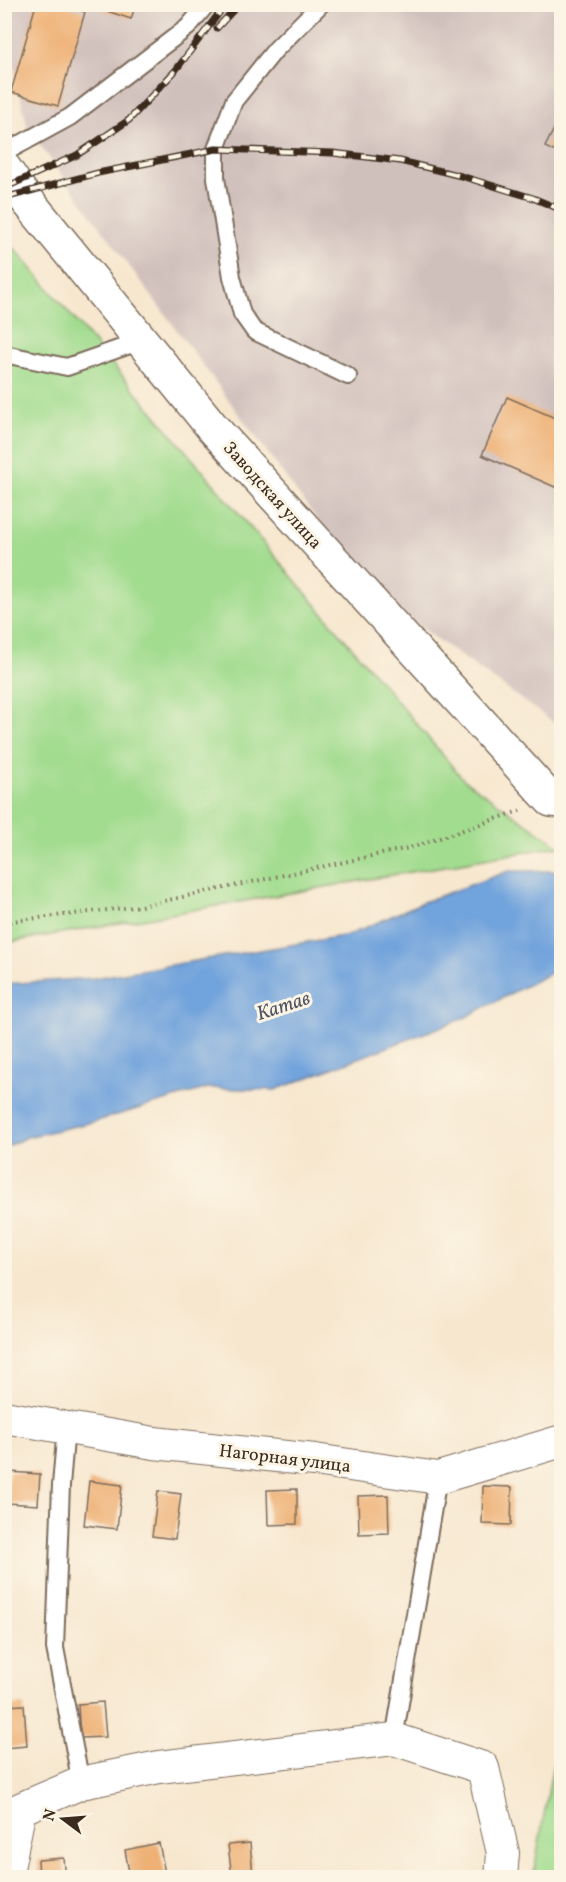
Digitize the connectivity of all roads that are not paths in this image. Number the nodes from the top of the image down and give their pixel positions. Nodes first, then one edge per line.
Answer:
1 (207, 4) edge
2 (321, 4) edge
3 (4, 153) edge
4 (4, 168) edge
5 (141, 341) junction
6 (4, 354) edge
7 (348, 376) dead end
8 (556, 801) edge
9 (4, 1417) edge
10 (66, 1428) junction
11 (561, 1441) edge
12 (438, 1478) junction
13 (394, 1739) junction
14 (81, 1783) junction
15 (12, 1809) edge
16 (6, 1878) edge
17 (501, 1878) edge

1 - 3 lane
2 - 7 lane
4 - 5 street, Заводская улица
5 - 6 lane
5 - 8 street, Заводская улица
9 - 10 street, Нагорная улица
10 - 12 street, Нагорная улица
10 - 14 lane
11 - 12 street, Нагорная улица
12 - 13 lane
13 - 14 street
13 - 17 street
14 - 15 street
15 - 16 street

